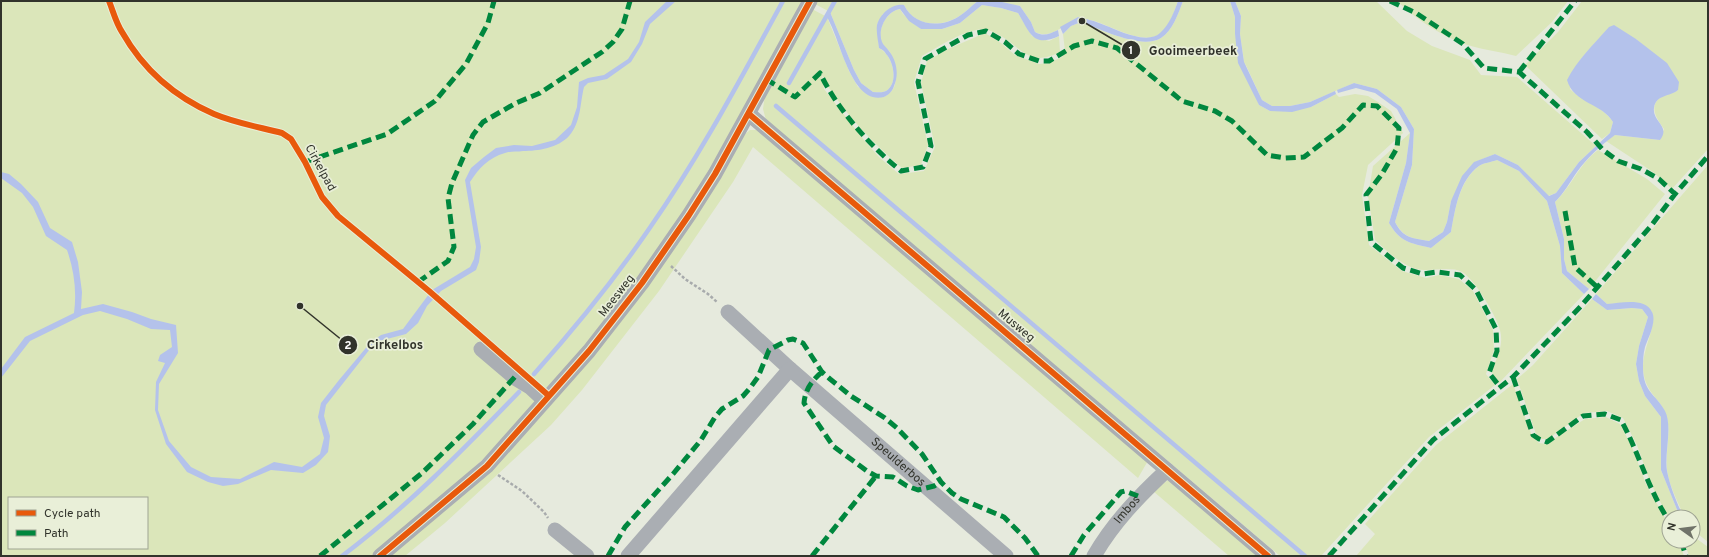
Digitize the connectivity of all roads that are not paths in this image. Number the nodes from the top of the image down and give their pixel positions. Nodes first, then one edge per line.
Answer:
1 (810, 1) edge
2 (749, 114) junction
3 (728, 312) road end
4 (481, 349) dead end
5 (790, 369) junction
6 (544, 400) junction
7 (1167, 470) junction
8 (555, 530) road end
9 (380, 556) edge
10 (587, 556) edge
11 (628, 556) edge
12 (1006, 556) edge
13 (1094, 556) edge
14 (1268, 556) edge

1 - 2 street, Meesweg
2 - 6 street, Meesweg
2 - 7 street, Musweg
3 - 5 street, Speulderbos
4 - 6 street
5 - 11 street
5 - 12 street, Speulderbos
6 - 9 street, Meesweg
7 - 13 street, Imbos
7 - 14 street, Musweg
8 - 10 street

